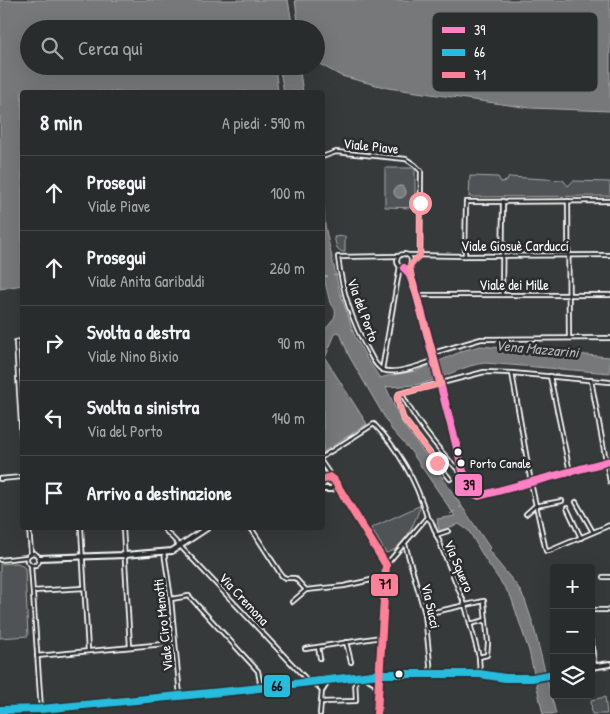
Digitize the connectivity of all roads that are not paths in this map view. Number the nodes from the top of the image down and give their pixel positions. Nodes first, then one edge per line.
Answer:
1 (325, 156) edge
2 (503, 201) junction
3 (568, 201) junction
4 (610, 201) edge
5 (407, 255) junction
6 (420, 255) junction
7 (610, 255) edge
8 (399, 256) junction
9 (465, 256) junction
10 (503, 256) junction
11 (568, 256) junction
12 (410, 264) junction
13 (400, 266) junction
14 (404, 268) junction
15 (412, 279) junction
16 (417, 295) junction
17 (502, 295) junction
18 (569, 295) junction
19 (610, 295) edge
20 (569, 338) junction
21 (610, 338) edge
22 (20, 341) edge
23 (433, 353) junction
24 (435, 360) junction
25 (382, 370) junction
26 (512, 373) junction
27 (550, 376) junction
28 (591, 380) junction
29 (610, 382) edge
30 (441, 384) junction
31 (402, 394) junction
32 (20, 407) edge
33 (325, 455) edge
34 (610, 461) edge
35 (606, 462) junction
36 (325, 468) joint
37 (463, 470) junction
38 (570, 472) junction
39 (20, 477) edge
40 (0, 479) edge
41 (325, 479) junction
42 (450, 479) dead end
43 (334, 481) junction
44 (610, 482) edge
45 (530, 483) junction
46 (325, 487) edge
47 (342, 493) junction
48 (562, 501) dead end
49 (576, 502) dead end
50 (535, 506) junction
51 (567, 508) dead end
52 (526, 514) dead end
53 (427, 517) junction
54 (431, 521) junction
55 (421, 525) junction
56 (610, 525) edge
57 (29, 530) edge
58 (81, 530) edge
59 (122, 530) edge
60 (165, 530) edge
61 (203, 530) edge
62 (252, 530) edge
63 (448, 531) dead end
64 (593, 532) junction
65 (436, 535) junction
66 (581, 538) junction
67 (405, 544) junction
68 (180, 546) junction
69 (164, 552) junction
70 (32, 553) junction
71 (124, 555) junction
72 (27, 557) junction
73 (82, 557) junction
74 (39, 558) junction
75 (0, 560) edge
76 (30, 565) junction
77 (386, 565) junction
78 (385, 577) junction
79 (603, 577) dead end
80 (610, 577) edge
81 (84, 588) junction
82 (33, 590) junction
83 (306, 590) junction
84 (171, 599) junction
85 (292, 602) dead end
86 (465, 605) junction
87 (595, 610) edge
88 (610, 610) edge
89 (425, 614) junction
90 (486, 620) junction
91 (470, 624) junction
92 (381, 637) junction
93 (346, 642) junction
94 (175, 643) junction
95 (130, 647) junction
96 (318, 647) junction
97 (305, 649) dead end
98 (88, 651) junction
99 (37, 656) junction
100 (479, 657) junction
101 (320, 658) dead end
102 (350, 662) dead end
103 (610, 664) edge
104 (595, 667) edge
105 (380, 674) junction
106 (431, 674) junction
107 (480, 674) junction
108 (550, 675) edge
109 (355, 678) junction
110 (360, 678) junction
111 (327, 682) junction
112 (311, 683) junction
113 (261, 688) junction
114 (322, 690) junction
115 (180, 696) junction
116 (378, 696) junction
117 (321, 702) junction
118 (41, 709) junction
119 (0, 710) edge
120 (320, 714) edge
121 (377, 714) edge

1 - 6 street, Viale Piave
2 - 3 street
2 - 9 street
2 - 10 street
3 - 4 street
3 - 11 street
5 - 6 street, Viale Giosuè Carducci
5 - 8 street
5 - 12 street
6 - 9 street, Viale Giosuè Carducci
6 - 12 street
7 - 11 street, Viale Giosuè Carducci
8 - 13 street
8 - 25 street, Via del Porto
9 - 10 street, Viale Giosuè Carducci
10 - 11 street, Viale Giosuè Carducci
10 - 17 street
11 - 18 street
12 - 14 street
12 - 15 street
13 - 14 street
13 - 25 street
14 - 15 street
15 - 16 street
16 - 17 street, Viale dei Mille
16 - 23 street
17 - 18 street, Viale dei Mille
18 - 19 street, Viale dei Mille
18 - 20 street
20 - 21 street
20 - 23 street
22 - 32 street
23 - 24 street
24 - 25 street
24 - 30 street
26 - 27 street
26 - 30 street
26 - 45 street
27 - 28 street
27 - 38 street
28 - 29 street
28 - 35 street
30 - 31 street
30 - 37 street
31 - 37 street
31 - 42 street
33 - 53 street
34 - 35 street
35 - 38 street
35 - 44 street
36 - 41 street
36 - 43 street
37 - 45 street
38 - 45 street
39 - 40 street
41 - 43 street
41 - 46 street
43 - 46 street
43 - 47 street
45 - 50 street
46 - 47 street
47 - 77 street
48 - 50 street
49 - 64 street
50 - 52 street
50 - 66 street
51 - 66 street
53 - 54 street, Via Squero
53 - 55 street
54 - 55 street
54 - 65 street, Via Squero
55 - 67 street
56 - 64 street
57 - 70 street
58 - 73 street
59 - 71 street
60 - 68 street, Via Cremona
61 - 68 street
62 - 83 street
63 - 65 street
64 - 66 street
65 - 86 street, Via Squero
67 - 77 street
67 - 89 street, Via Succi
68 - 69 street
68 - 112 street, Via Cremona
69 - 71 street
69 - 84 street, Viale Ciro Menotti
70 - 72 street
70 - 74 street
71 - 73 street
71 - 95 street
72 - 75 street
72 - 76 street
73 - 74 street
73 - 81 street
74 - 76 street
76 - 82 street
77 - 78 street
78 - 83 street
78 - 92 street
79 - 80 street
81 - 82 street
81 - 98 street
82 - 99 street
83 - 85 street
84 - 94 street, Viale Ciro Menotti
84 - 113 street
86 - 89 street
86 - 90 street
86 - 91 street, Via Squero
87 - 88 street
89 - 106 street, Via Succi
90 - 91 street
90 - 100 street
91 - 100 street, Via Squero
92 - 93 street
92 - 105 street
93 - 96 street
93 - 102 street
94 - 95 street
94 - 115 street, Viale Ciro Menotti
95 - 98 street
96 - 97 street
96 - 101 street
98 - 99 street
99 - 118 street
100 - 107 street, Via Squero
103 - 104 street
105 - 106 street
105 - 110 street
105 - 116 street
106 - 107 street
107 - 108 street
109 - 110 street
109 - 111 street
109 - 117 street
110 - 116 street
111 - 112 street
111 - 114 street
112 - 113 street
112 - 114 street
113 - 115 street
114 - 117 street
115 - 118 street
116 - 121 street
117 - 120 street
118 - 119 street

